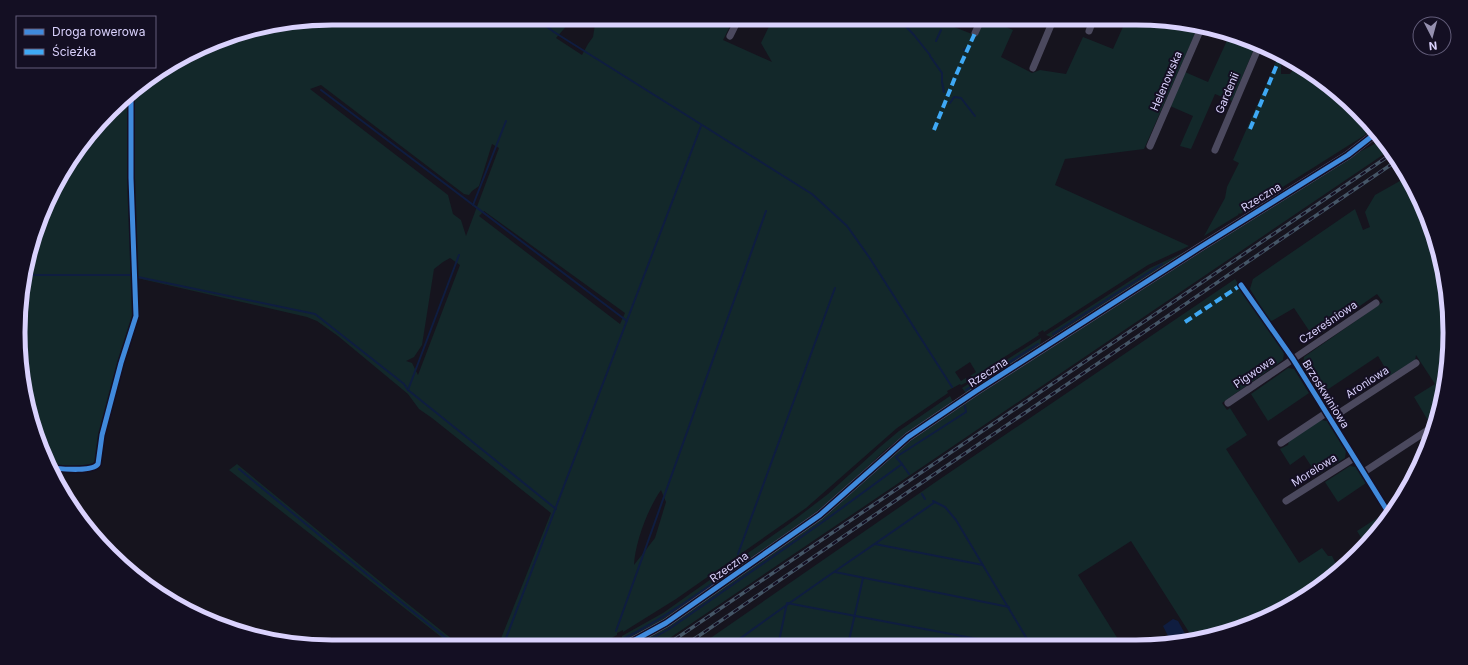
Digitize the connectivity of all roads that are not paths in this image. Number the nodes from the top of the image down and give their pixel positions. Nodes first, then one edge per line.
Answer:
1 (736, 25) edge
2 (979, 25) edge
3 (1051, 25) edge
4 (1091, 25) edge
5 (1089, 31) dead end
6 (1199, 32) edge
7 (975, 34) dead end
8 (730, 36) dead end
9 (1257, 50) edge
10 (1032, 68) dead end
11 (1371, 135) edge
12 (1374, 139) edge
13 (1150, 146) dead end
14 (1215, 150) dead end
15 (1348, 155) junction
16 (1242, 285) dead end
17 (1376, 303) dead end
18 (1292, 359) junction
19 (1416, 363) dead end
20 (1228, 403) dead end
21 (1328, 416) junction
22 (1427, 430) edge
23 (1281, 443) dead end
24 (1354, 458) junction
25 (1364, 472) junction
26 (1286, 501) dead end
27 (1387, 509) edge
28 (635, 640) edge

1 - 8 street
2 - 7 street
3 - 10 street
4 - 5 street
6 - 13 street, Helenowska
9 - 14 street, Gardenii
11 - 15 street, Rzeczna
12 - 15 street, Rzeczna
15 - 28 street, Rzeczna
16 - 18 street, Brzoskwiniowa
17 - 18 street, Czereśniowa
18 - 20 street, Pigwowa
18 - 21 street, Brzoskwiniowa
19 - 21 street, Aroniowa
21 - 23 street, Aroniowa
21 - 24 street, Brzoskwiniowa
22 - 25 street
24 - 25 street, Brzoskwiniowa
24 - 26 street, Morelowa
25 - 27 street, Brzoskwiniowa

